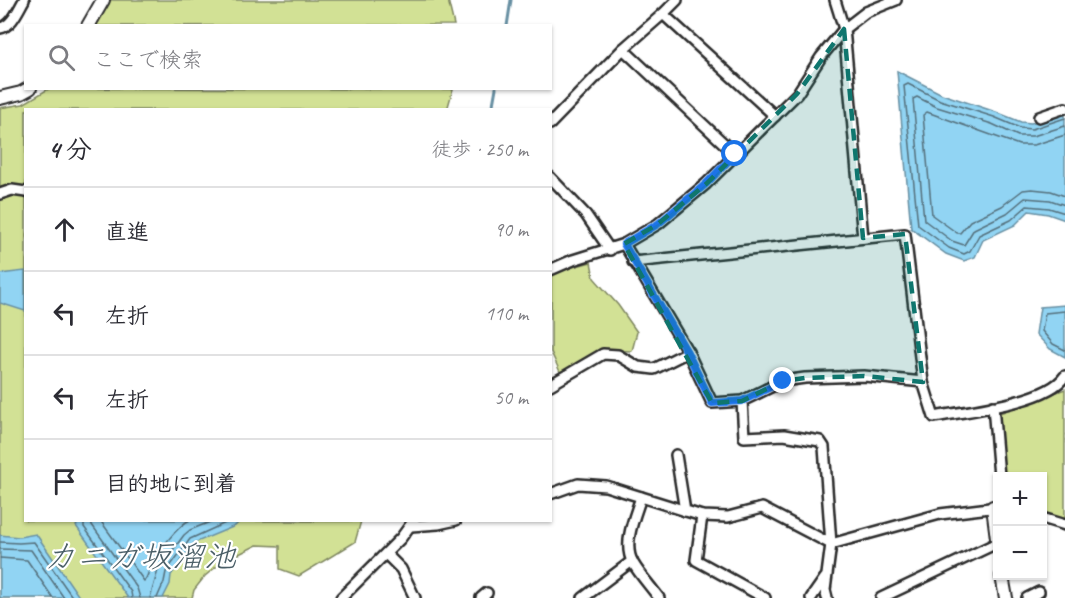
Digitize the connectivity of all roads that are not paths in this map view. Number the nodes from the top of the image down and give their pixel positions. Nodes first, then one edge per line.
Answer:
1 (24, 0) edge
2 (103, 0) edge
3 (677, 0) edge
4 (835, 0) edge
5 (896, 0) edge
6 (663, 14) junction
7 (89, 24) edge
8 (0, 28) edge
9 (844, 29) junction
10 (622, 49) junction
11 (26, 90) edge
12 (0, 98) edge
13 (1065, 108) edge
14 (775, 116) junction
15 (1039, 117) dead end
16 (552, 122) edge
17 (735, 154) junction
18 (552, 179) edge
19 (24, 192) edge
20 (0, 194) edge
21 (863, 238) junction
22 (624, 244) junction
23 (610, 249) junction
24 (633, 262) junction
25 (552, 269) edge
26 (687, 352) junction
27 (1065, 376) edge
28 (923, 382) junction
29 (552, 384) edge
30 (742, 401) junction
31 (993, 406) junction
32 (676, 455) dead end
33 (999, 472) edge
34 (552, 493) edge
35 (641, 497) junction
36 (993, 507) edge
37 (685, 511) junction
38 (702, 516) junction
39 (1047, 520) edge
40 (447, 522) edge
41 (413, 523) edge
42 (1065, 525) edge
43 (831, 544) junction
44 (993, 547) edge
45 (386, 554) junction
46 (632, 561) junction
47 (827, 576) junction
48 (1003, 580) edge
49 (1039, 592) dead end
50 (341, 598) edge
51 (415, 598) edge
52 (583, 598) edge
53 (659, 598) edge
54 (765, 598) edge
55 (811, 598) edge
56 (827, 598) edge
57 (881, 598) edge
58 (1006, 598) edge
59 (1027, 598) edge

1 - 8 street
2 - 7 street
3 - 6 street
4 - 9 street
5 - 9 street
6 - 10 street
6 - 14 street
9 - 14 street
9 - 21 street
10 - 16 street
10 - 17 street
11 - 12 street
13 - 15 street
14 - 17 street
17 - 22 street
18 - 23 street
19 - 20 street
21 - 24 street
21 - 28 street
22 - 23 street
22 - 24 street
23 - 25 street
24 - 26 street
26 - 29 street
26 - 30 street
27 - 31 street
28 - 30 street
28 - 31 street
30 - 43 street
31 - 33 street
32 - 37 street
34 - 35 street
35 - 37 street
35 - 46 street
36 - 43 street
37 - 38 street
38 - 43 street
38 - 54 street
39 - 42 street
40 - 41 street
41 - 45 street
43 - 47 street
44 - 57 street
45 - 50 street
45 - 51 street
46 - 52 street
46 - 53 street
47 - 55 street
47 - 56 street
48 - 58 street
49 - 59 street

